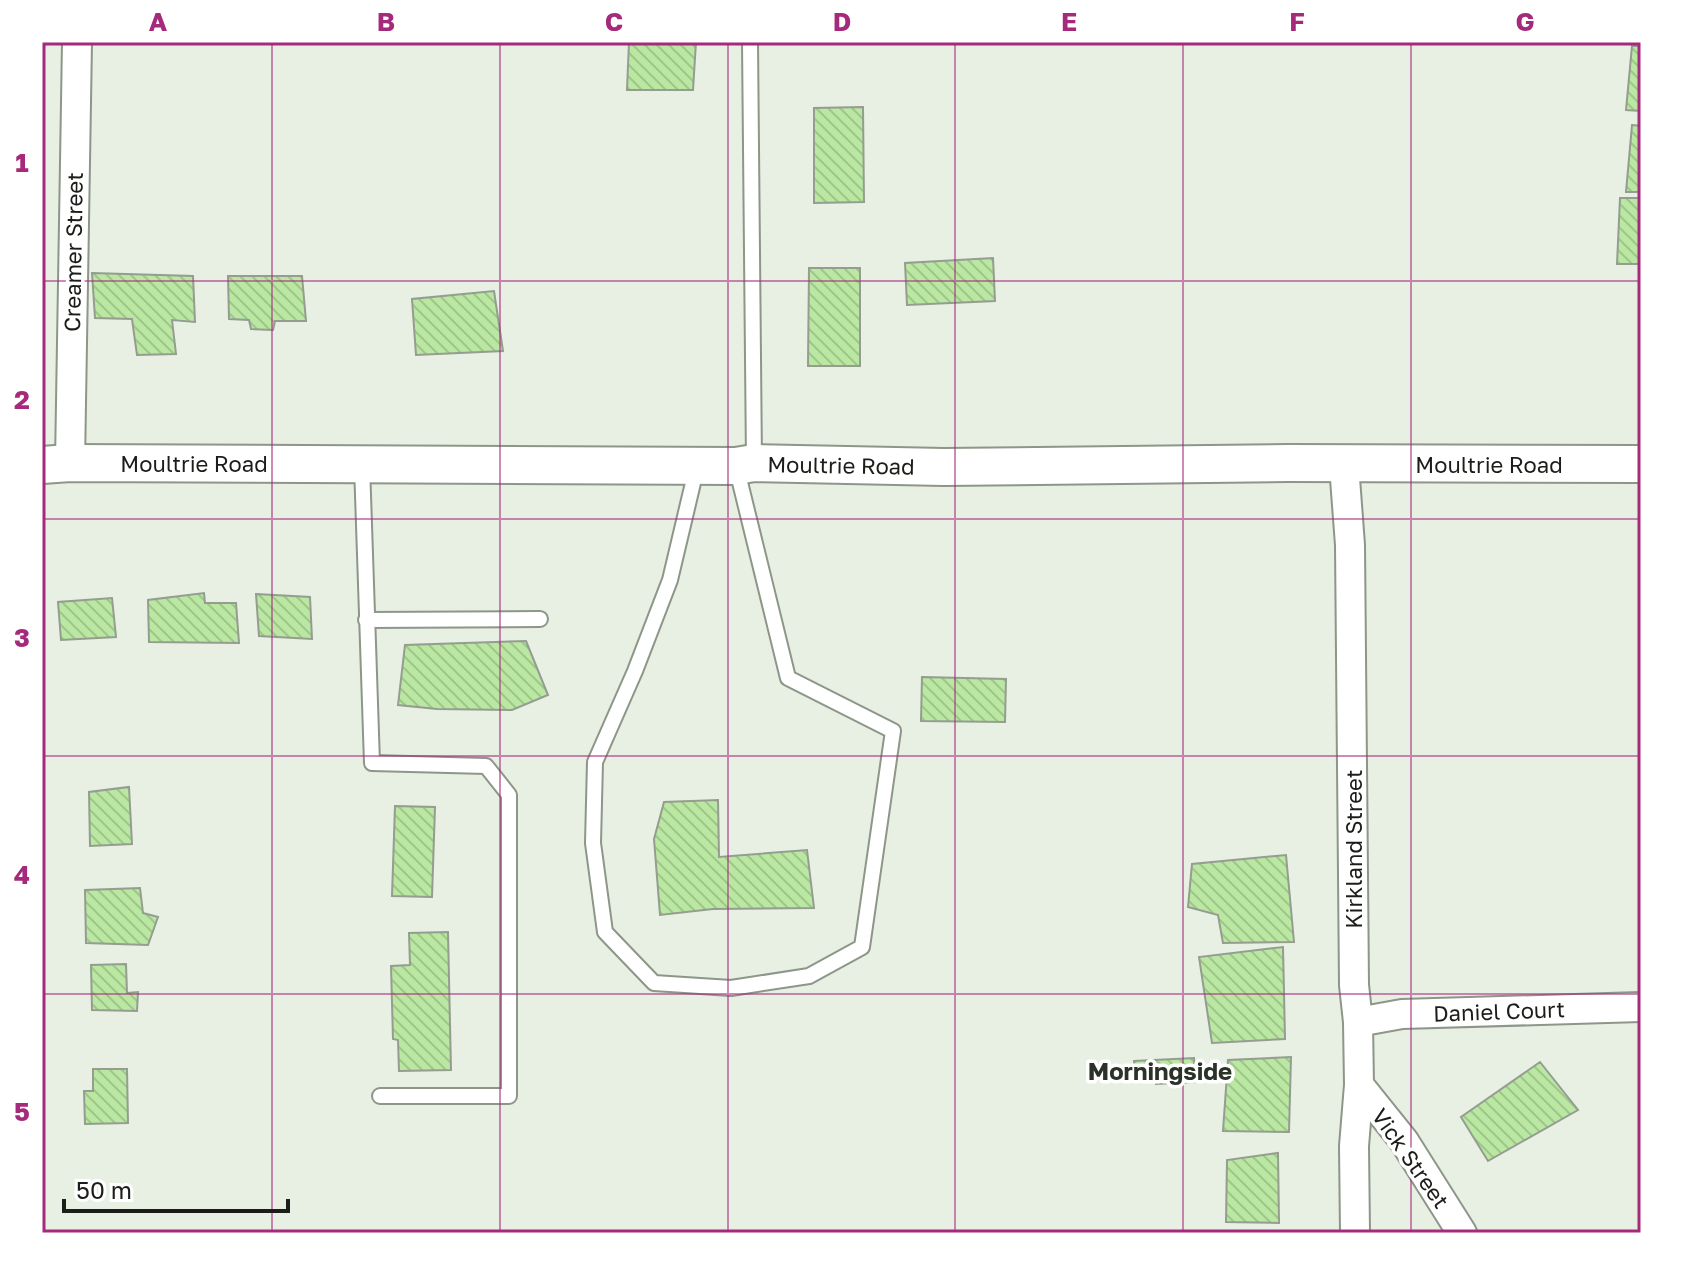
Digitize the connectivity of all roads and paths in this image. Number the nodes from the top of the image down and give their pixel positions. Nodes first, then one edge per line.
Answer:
1 (77, 42) edge
2 (750, 42) edge
3 (56, 464) edge
4 (1641, 464) edge
5 (362, 465) junction
6 (745, 465) junction
7 (1344, 465) junction
8 (697, 466) junction
9 (540, 619) dead end
10 (366, 620) junction
11 (1641, 1007) edge
12 (1358, 1022) junction
13 (1359, 1085) junction
14 (380, 1096) dead end
15 (1355, 1233) edge
16 (1462, 1233) edge

1 - 3 street, Creamer Street
2 - 6 lane
3 - 5 street, Moultrie Road
4 - 7 street, Moultrie Road
5 - 8 street, Moultrie Road
5 - 10 lane
6 - 7 street, Moultrie Road
6 - 8 street, Moultrie Road
6 - 8 lane
7 - 12 street, Kirkland Street
9 - 10 lane
10 - 14 lane
11 - 12 street, Daniel Court
12 - 13 street, Kirkland Street
13 - 15 street, Kirkland Street
13 - 16 street, Vick Street

